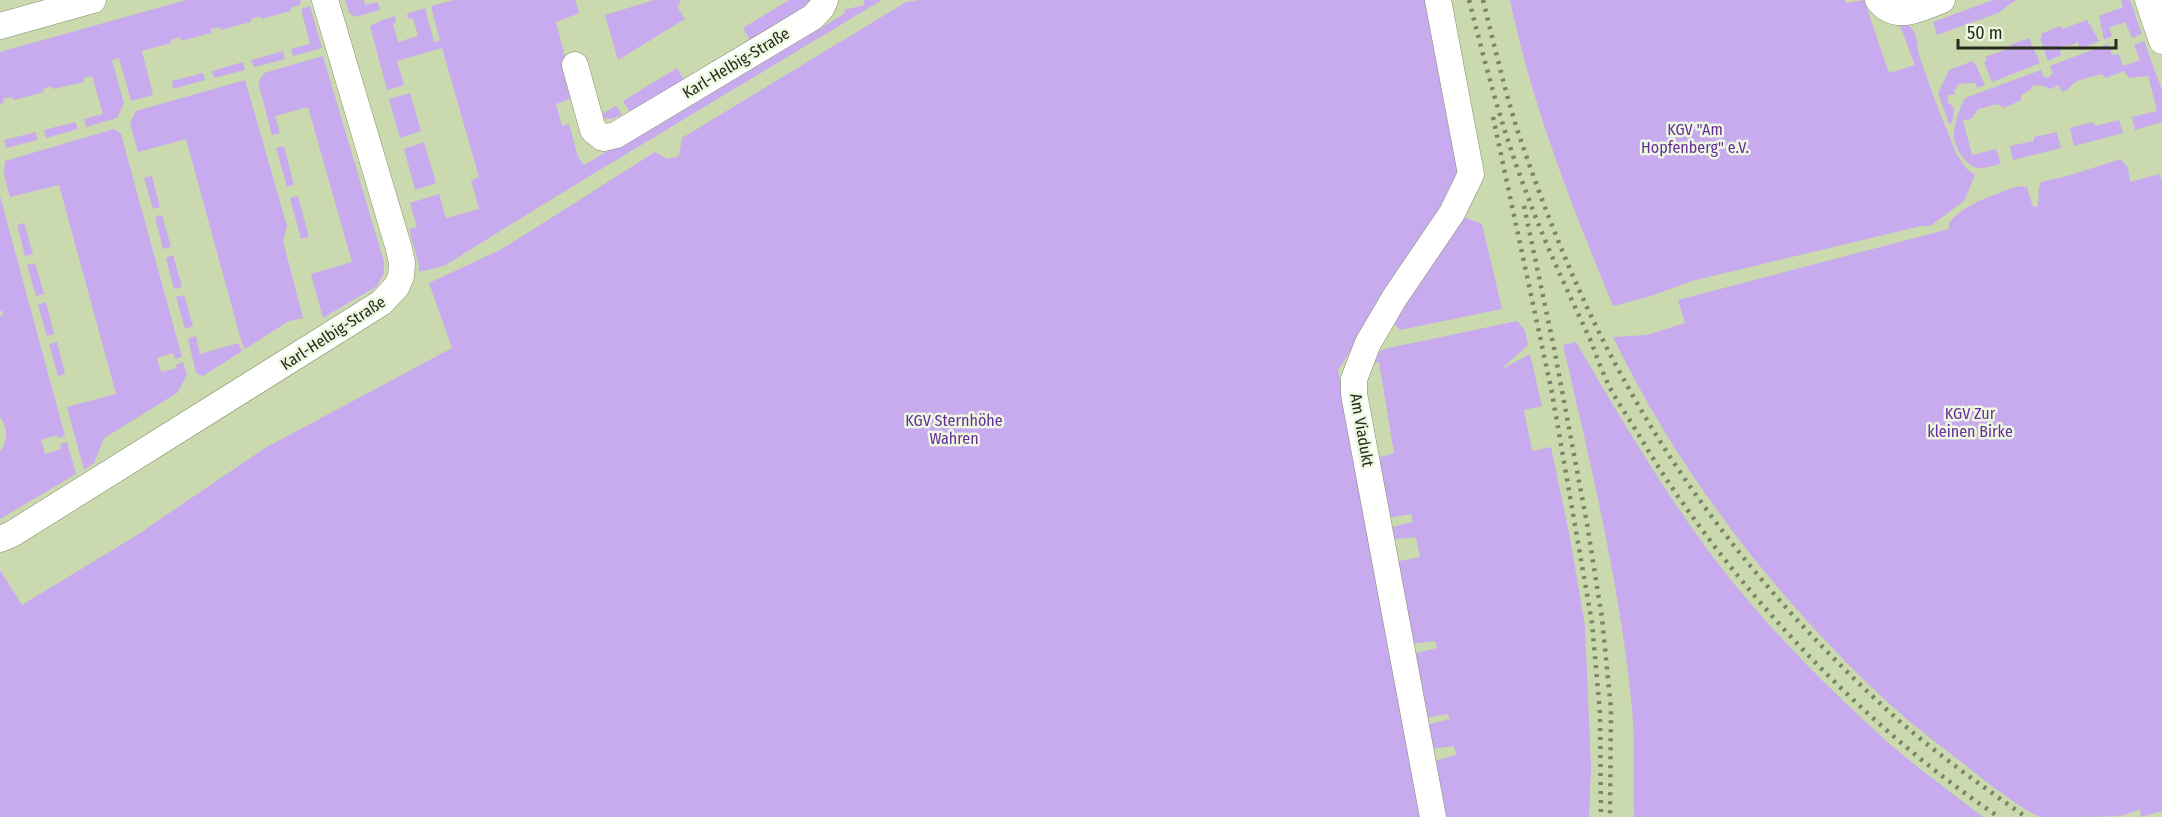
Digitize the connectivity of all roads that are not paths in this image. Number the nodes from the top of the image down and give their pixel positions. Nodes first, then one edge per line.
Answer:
1 (93, 0) edge
2 (325, 0) edge
3 (1438, 0) edge
4 (1878, 0) edge
5 (1942, 0) edge
6 (2148, 0) edge
7 (819, 8) edge
8 (0, 26) edge
9 (2162, 41) edge
10 (575, 65) dead end
11 (6, 536) edge
12 (1433, 817) edge

1 - 8 street
2 - 11 street, Karl-Helbig-Straße
3 - 12 street, Am Viadukt
4 - 5 street
6 - 9 street
7 - 10 street, Karl-Helbig-Straße

